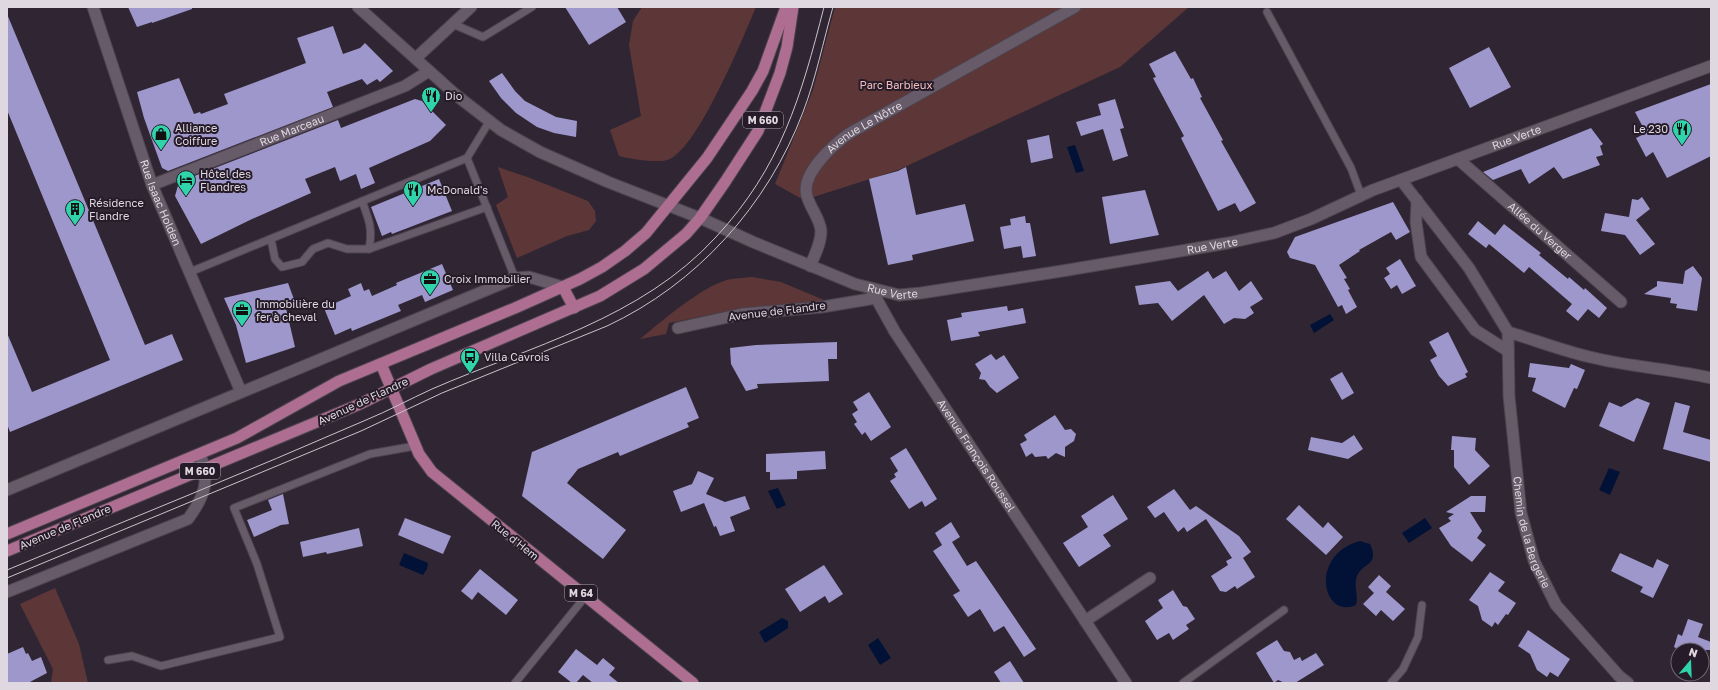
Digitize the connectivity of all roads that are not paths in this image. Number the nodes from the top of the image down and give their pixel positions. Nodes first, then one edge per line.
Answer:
1 (93, 7) edge
2 (358, 7) edge
3 (471, 7) edge
4 (532, 7) edge
5 (786, 7) edge
6 (793, 7) edge
7 (1075, 7) edge
8 (1267, 12) dead end
9 (453, 24) junction
10 (416, 58) junction
11 (1711, 66) edge
12 (429, 71) junction
13 (489, 122) junction
14 (467, 158) junction
15 (1458, 159) junction
16 (1401, 180) junction
17 (152, 184) junction
18 (1361, 195) junction
19 (1417, 200) junction
20 (362, 201) junction
21 (670, 205) junction
22 (487, 207) junction
23 (700, 218) junction
24 (271, 239) junction
25 (369, 249) junction
26 (810, 266) junction
27 (190, 272) junction
28 (515, 278) junction
29 (564, 287) junction
30 (873, 293) junction
31 (1621, 302) dead end
32 (574, 308) junction
33 (678, 328) dead end
34 (1508, 332) junction
35 (1508, 351) junction
36 (381, 364) junction
37 (1711, 378) edge
38 (391, 389) junction
39 (241, 392) junction
40 (415, 446) junction
41 (200, 454) junction
42 (206, 469) junction
43 (7, 490) edge
44 (7, 534) edge
45 (7, 551) edge
46 (1150, 578) dead end
47 (7, 592) edge
48 (585, 596) junction
49 (1422, 605) dead end
50 (1284, 610) dead end
51 (1085, 621) junction
52 (108, 660) dead end
53 (515, 683) edge
54 (693, 683) edge
55 (1126, 683) edge
56 (1183, 683) edge
57 (1391, 683) edge
58 (1628, 683) edge

1 - 17 street, Rue Isaac Holden
2 - 10 street, Rue Verte
3 - 9 street
4 - 9 lane
5 - 21 main road, M 660
6 - 23 main road, M 660
7 - 26 street, Avenue Le Nôtre
8 - 18 lane
9 - 10 street
10 - 12 street, Rue Verte
11 - 15 street, Rue Verte
12 - 13 street, Rue Verte
12 - 17 street, Rue Marceau
13 - 14 lane
13 - 21 street, Rue Verte
14 - 20 lane
14 - 22 lane
15 - 16 street, Rue Verte
15 - 31 street, Allée du Verger
16 - 18 street, Rue Verte
16 - 19 street
17 - 27 street, Rue Isaac Holden
18 - 30 street, Rue Verte
19 - 34 street
19 - 35 street
20 - 24 lane
20 - 25 lane
21 - 23 street, Rue Verte
21 - 29 main road, Avenue de Flandre / M 660
22 - 25 lane
22 - 28 lane
23 - 26 street, Rue Verte
23 - 32 main road, Avenue de Flandre / M 660
24 - 25 lane
24 - 27 lane
26 - 30 street, Rue Verte
27 - 39 street, Rue Isaac Holden
28 - 29 street
28 - 39 street
29 - 32 main road
29 - 36 main road, Avenue de Flandre / M 660
30 - 33 street, Avenue de Flandre
30 - 51 street, Avenue François Roussel
32 - 38 main road, Avenue de Flandre / M 660
34 - 35 street, Chemin de la Bergerie
34 - 37 street
35 - 58 street, Chemin de la Bergerie
36 - 38 main road, Rue d'Hem / M 64
36 - 41 main road, Avenue de Flandre / M 660
38 - 40 main road, Rue d'Hem / M 64
38 - 42 main road, Avenue de Flandre / M 660
39 - 43 street
40 - 48 main road, Rue d'Hem / M 64
40 - 52 lane
41 - 42 street
41 - 44 main road, Avenue de Flandre / M 660
42 - 45 main road, Avenue de Flandre / M 660
42 - 47 street
46 - 51 street
48 - 53 lane
48 - 54 main road, Rue d'Hem / M 64
49 - 57 lane
50 - 56 lane
51 - 55 street, Avenue François Roussel

